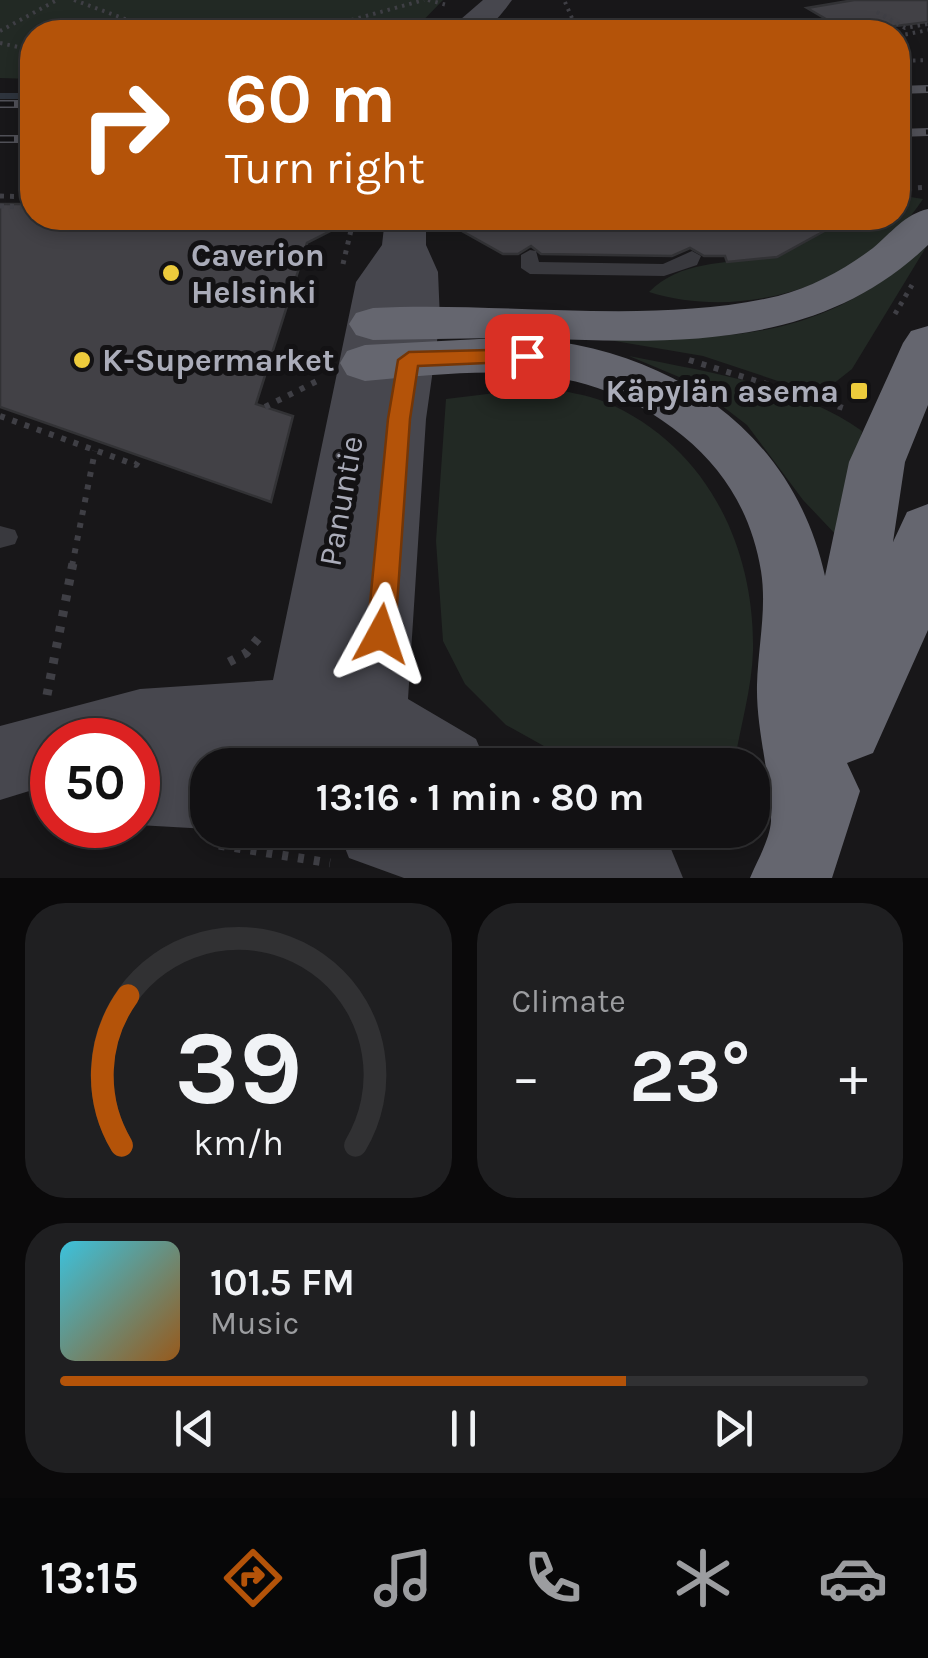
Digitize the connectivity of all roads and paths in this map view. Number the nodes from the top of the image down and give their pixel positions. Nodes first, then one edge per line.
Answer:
1 (57, 0) edge
2 (74, 0) edge
3 (426, 0) edge
4 (498, 0) edge
5 (876, 12) dead end
6 (461, 18) edge
7 (20, 20) edge
8 (128, 20) edge
9 (352, 20) edge
10 (890, 20) edge
11 (928, 27) edge
12 (917, 32) junction
13 (910, 33) edge
14 (928, 38) edge
15 (928, 222) edge
16 (407, 230) edge
17 (530, 254) dead end
18 (692, 256) dead end
19 (391, 342) junction
20 (928, 343) edge
21 (318, 380) dead end
22 (266, 407) dead end
23 (0, 416) edge
24 (95, 451) junction
25 (141, 458) dead end
26 (928, 530) edge
27 (60, 718) edge
28 (160, 721) edge
29 (847, 727) junction
30 (332, 741) edge
31 (30, 743) edge
32 (366, 748) edge
33 (0, 763) edge
34 (0, 780) edge
35 (30, 782) edge
36 (160, 797) edge
37 (190, 810) edge
38 (284, 848) edge
39 (594, 848) edge
40 (361, 849) edge
41 (801, 850) edge
42 (560, 878) edge
43 (642, 878) edge

1 - 7 path
2 - 8 path
3 - 6 path
3 - 9 path
4 - 6 main road
5 - 10 path
11 - 12 path
12 - 13 path
12 - 14 path
15 - 19 highway
16 - 19 main road, Panuntie
17 - 18 lane
19 - 30 main road, Panuntie
19 - 41 highway
20 - 29 highway
21 - 22 path
23 - 24 path
24 - 25 path
24 - 27 path
26 - 29 highway
28 - 30 main road
29 - 41 highway
30 - 32 main road
31 - 33 main road
34 - 35 main road
36 - 37 main road
38 - 40 path
39 - 43 main road
40 - 42 main road

